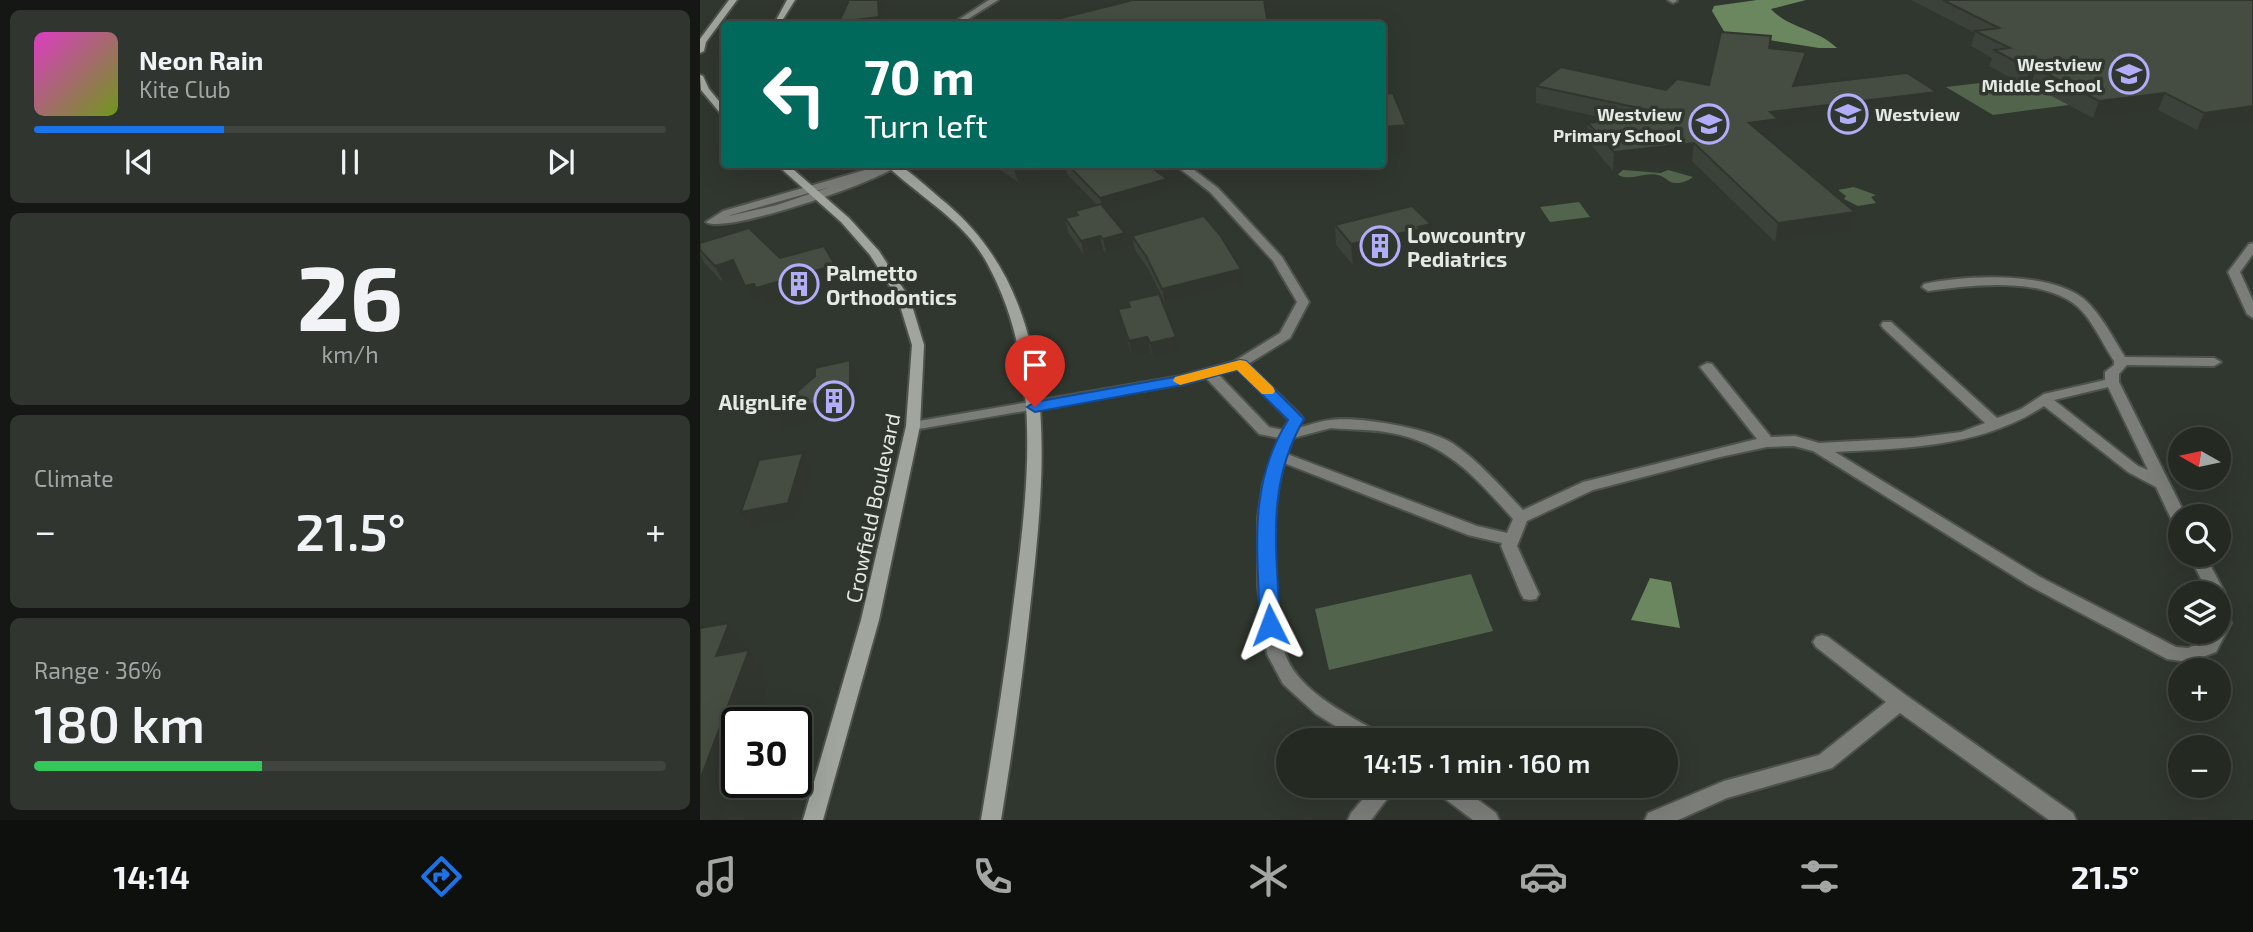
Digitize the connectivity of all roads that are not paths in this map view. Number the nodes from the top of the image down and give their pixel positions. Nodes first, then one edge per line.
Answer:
1 (733, 0) edge
2 (792, 0) edge
3 (994, 0) edge
4 (779, 21) edge
5 (961, 21) edge
6 (700, 51) edge
7 (700, 78) edge
8 (721, 109) edge
9 (786, 168) edge
10 (882, 168) edge
11 (895, 168) edge
12 (1184, 168) edge
13 (813, 192) junction
14 (705, 224) edge
15 (2253, 246) edge
16 (1928, 287) dead end
17 (2253, 314) edge
18 (1887, 325) dead end
19 (2121, 361) junction
20 (2214, 362) dead end
21 (1240, 364) junction
22 (1707, 367) dead end
23 (1209, 373) junction
24 (2112, 382) junction
25 (2045, 400) junction
26 (1035, 407) junction
27 (1995, 424) junction
28 (913, 426) junction
29 (1287, 435) junction
30 (1767, 442) junction
31 (1818, 448) junction
32 (1279, 456) junction
33 (2162, 484) junction
34 (2172, 504) edge
35 (1521, 518) junction
36 (1512, 540) junction
37 (1530, 594) dead end
38 (1822, 642) dead end
39 (2211, 644) edge
40 (1900, 702) junction
41 (1355, 728) edge
42 (1377, 798) edge
43 (1459, 798) edge
44 (813, 820) edge
45 (991, 820) edge
46 (1358, 820) edge
47 (1489, 820) edge
48 (1655, 820) edge
49 (2066, 820) edge

1 - 6 main road
2 - 4 main road
3 - 5 street
7 - 8 main road
9 - 13 main road, Crowfield Boulevard
10 - 13 street
11 - 26 main road
12 - 21 street
13 - 14 street
13 - 28 main road, Crowfield Boulevard
15 - 17 street
16 - 19 street
18 - 27 street
19 - 20 street
19 - 24 street
21 - 23 street
21 - 29 street
22 - 30 street
23 - 26 street
23 - 29 street
24 - 25 street
24 - 33 street
25 - 27 street
25 - 33 street
26 - 28 street
26 - 45 main road
27 - 31 street
28 - 44 main road, Crowfield Boulevard
29 - 32 street
29 - 35 street
30 - 31 street
30 - 35 street
31 - 39 street
32 - 36 street
32 - 41 street
33 - 34 street
35 - 36 street
36 - 37 street
38 - 40 street
40 - 48 street
40 - 49 street
42 - 46 street
43 - 47 street

